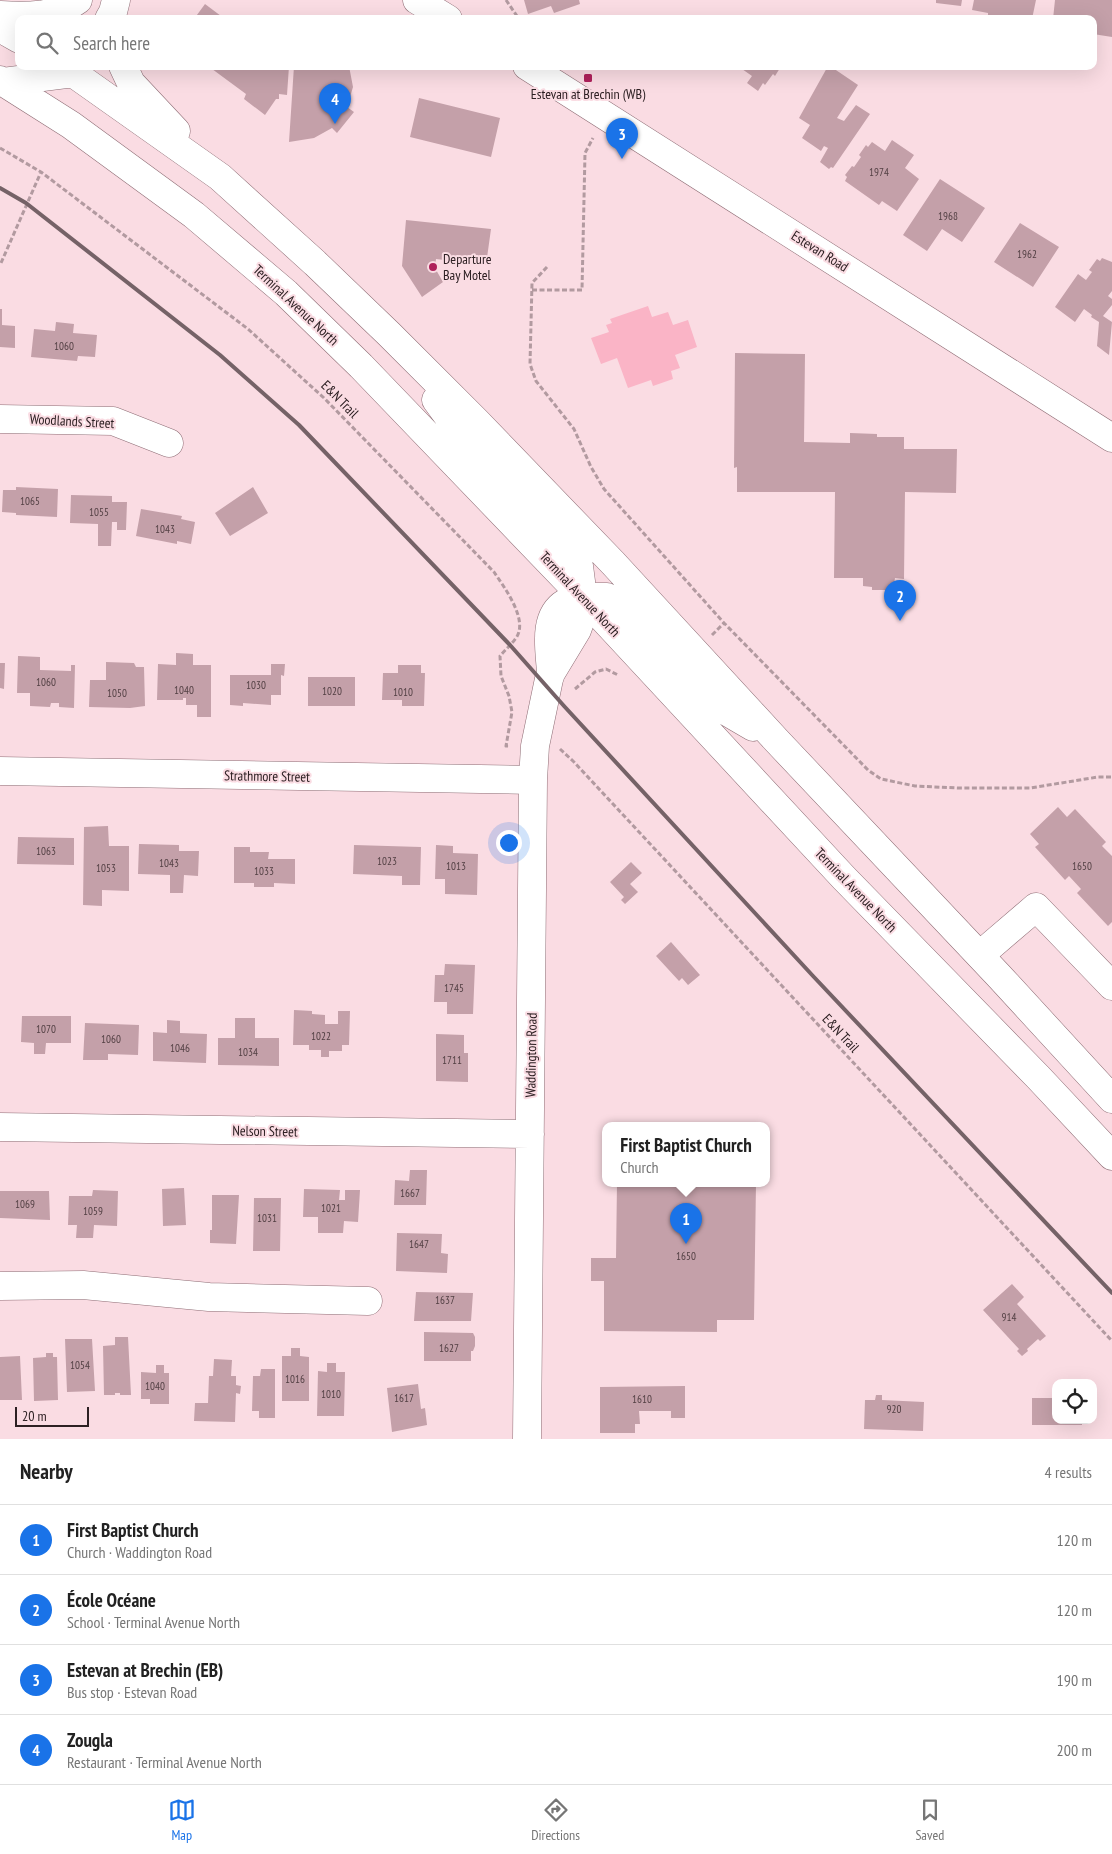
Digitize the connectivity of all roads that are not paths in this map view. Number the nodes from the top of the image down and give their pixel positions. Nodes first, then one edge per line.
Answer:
1 (78, 0) edge
2 (418, 0) edge
3 (0, 15) edge
4 (35, 15) edge
5 (442, 15) edge
6 (15, 16) edge
7 (0, 28) edge
8 (15, 37) edge
9 (61, 70) edge
10 (75, 70) edge
11 (125, 70) edge
12 (532, 70) edge
13 (2, 81) edge
14 (220, 177) junction
15 (389, 334) junction
16 (0, 418) edge
17 (1112, 438) edge
18 (170, 443) dead end
19 (583, 597) junction
20 (777, 741) junction
21 (0, 771) edge
22 (533, 780) junction
23 (980, 955) junction
24 (1112, 986) edge
25 (1112, 1099) edge
26 (0, 1127) edge
27 (530, 1134) junction
28 (1112, 1156) edge
29 (0, 1286) edge
30 (368, 1301) dead end
31 (528, 1439) edge

1 - 4 main road
2 - 5 main road
3 - 6 main road
7 - 8 main road
9 - 13 main road
10 - 14 main road
11 - 14 main road
12 - 17 main road, Estevan Road
13 - 19 main road, Terminal Avenue North
14 - 15 main road
15 - 19 main road, Waddington Road
15 - 20 main road
16 - 18 main road, Woodlands Street
19 - 20 main road
19 - 22 main road, Waddington Road
19 - 28 main road, Terminal Avenue North
20 - 23 main road
21 - 22 main road, Strathmore Street
22 - 27 main road, Waddington Road
23 - 24 main road
23 - 25 main road
26 - 27 main road, Nelson Street
27 - 31 main road, Waddington Road
29 - 30 main road

